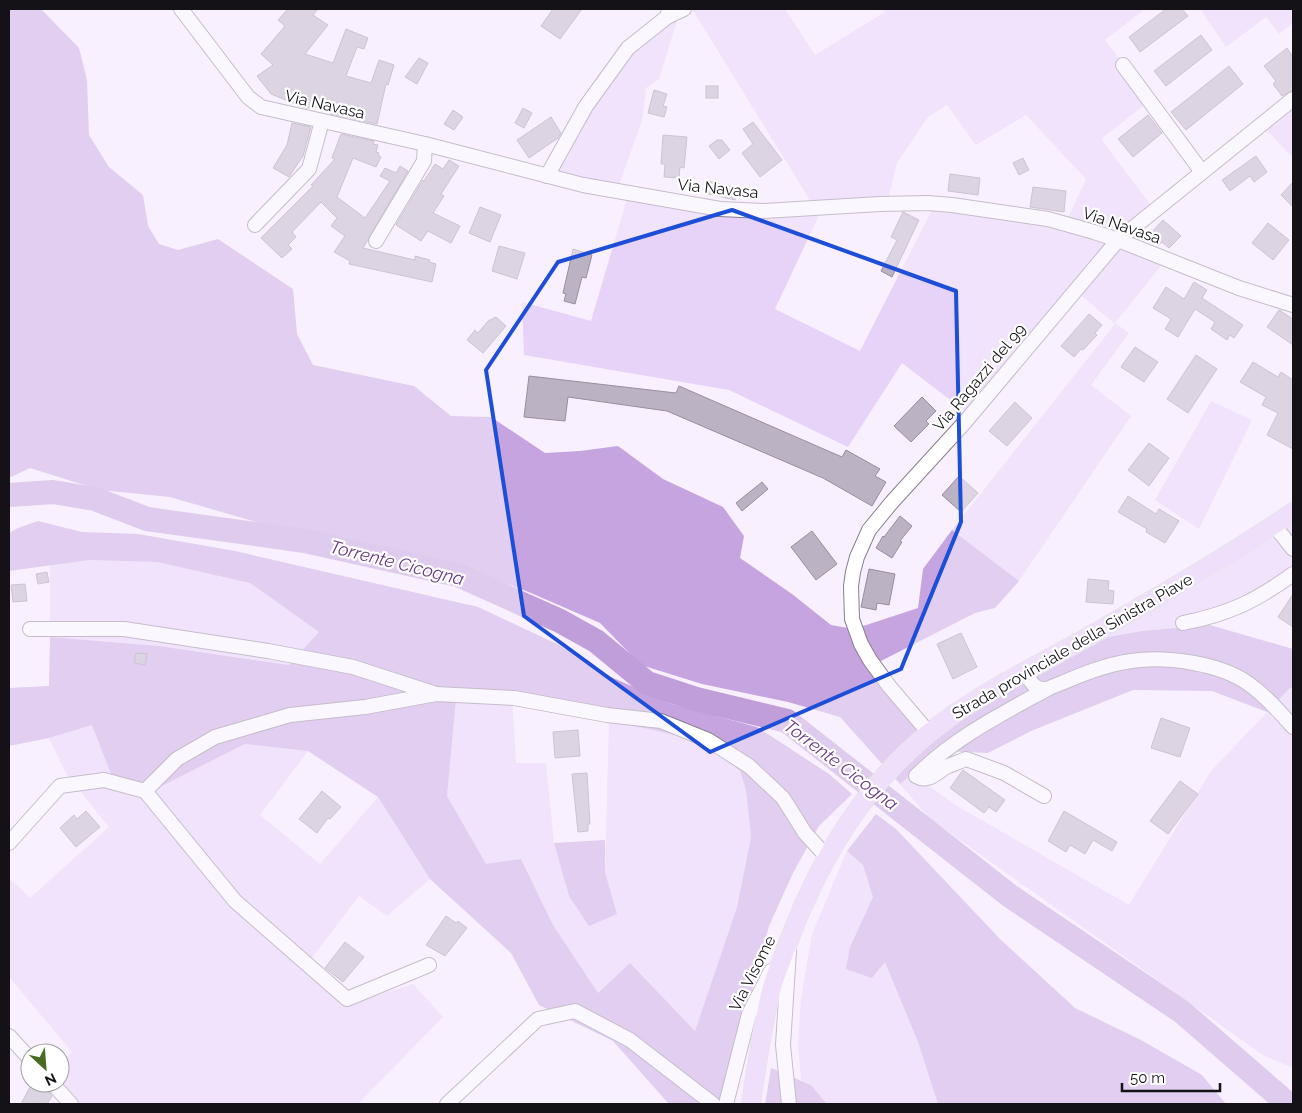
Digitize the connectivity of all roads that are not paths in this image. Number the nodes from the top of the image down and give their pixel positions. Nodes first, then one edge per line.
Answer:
1 (180, 9) edge
2 (684, 9) edge
3 (668, 13) edge
4 (1123, 65) dead end
5 (1293, 100) edge
6 (322, 121) junction
7 (425, 144) junction
8 (1202, 172) junction
9 (547, 176) junction
10 (255, 225) dead end
11 (1118, 240) junction
12 (376, 241) dead end
13 (1293, 305) edge
14 (1293, 512) edge
15 (1274, 525) junction
16 (1293, 550) edge
17 (1293, 574) edge
18 (1183, 623) dead end
19 (30, 629) dead end
20 (1024, 672) junction
21 (1047, 689) junction
22 (436, 694) junction
23 (1293, 727) edge
24 (928, 733) junction
25 (145, 791) junction
26 (1044, 796) dead end
27 (9, 843) edge
28 (828, 857) junction
29 (791, 936) junction
30 (429, 965) dead end
31 (9, 1036) edge
32 (20, 1048) edge
33 (61, 1093) edge
34 (71, 1104) edge
35 (447, 1104) edge
36 (713, 1104) edge
37 (726, 1104) edge
38 (751, 1104) edge
39 (789, 1104) edge

1 - 6 street, Via Navasa
2 - 3 street
3 - 9 street
4 - 8 street
5 - 8 street, Via Ragazzi del 99
6 - 7 street, Via Navasa
6 - 10 street
7 - 9 street, Via Navasa
7 - 12 street
8 - 11 street, Via Ragazzi del 99
9 - 11 street, Via Navasa
11 - 13 street, Via Navasa
11 - 24 street, Via Ragazzi del 99
14 - 15 main road, Strada provinciale della Sinistra Piave
15 - 16 street
15 - 20 main road, Strada provinciale della Sinistra Piave
17 - 18 street
19 - 22 street
20 - 21 street
20 - 24 main road, Strada provinciale della Sinistra Piave
21 - 23 street
21 - 26 street
22 - 25 street
22 - 28 street
24 - 28 main road, Strada provinciale della Sinistra Piave
25 - 27 street
25 - 30 street
28 - 29 main road, Strada provinciale della Sinistra Piave
29 - 37 street, Via Visome
29 - 38 main road, Strada provinciale della Sinistra Piave
29 - 39 street, Via Visome
31 - 32 street
33 - 34 street
35 - 36 street

